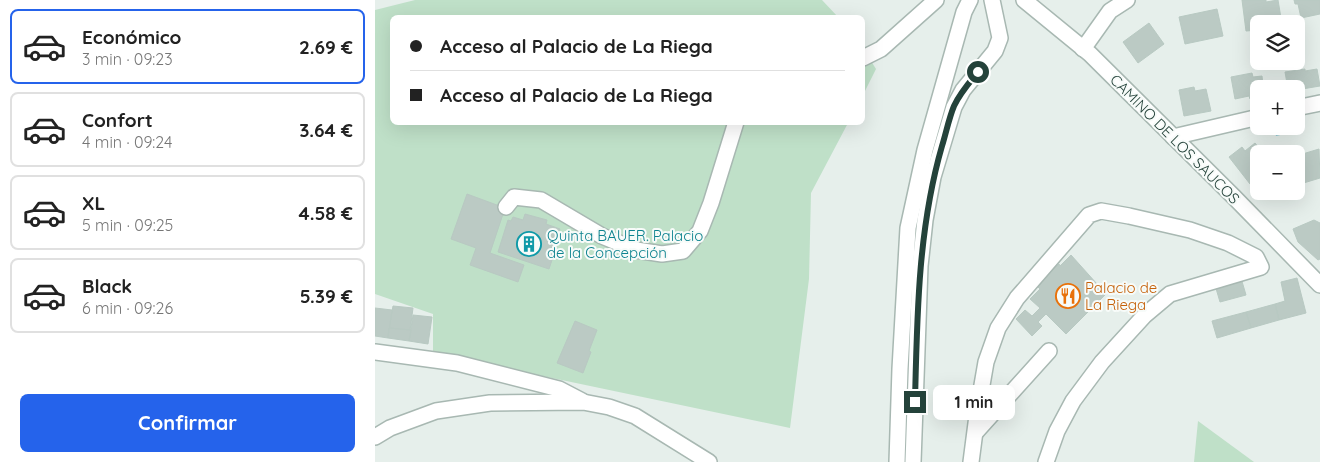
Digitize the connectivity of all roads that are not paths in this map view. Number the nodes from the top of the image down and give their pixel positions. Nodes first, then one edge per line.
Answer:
1 (936, 0) edge
2 (970, 0) edge
3 (992, 0) edge
4 (1024, 0) edge
5 (1127, 0) edge
6 (1083, 49) junction
7 (865, 57) edge
8 (1320, 103) edge
9 (1305, 106) edge
10 (1250, 119) edge
11 (734, 125) edge
12 (1173, 137) junction
13 (506, 207) dead end
14 (1318, 279) edge
15 (1049, 351) dead end
16 (375, 352) edge
17 (583, 402) junction
18 (976, 432) junction
19 (375, 437) edge
20 (709, 462) edge
21 (897, 462) edge
22 (913, 462) edge
23 (971, 462) edge
24 (1046, 462) edge

1 - 7 street
2 - 21 street
3 - 22 street
4 - 6 street, CAMINO DE LOS SAUCOS
5 - 6 street
6 - 12 street, CAMINO DE LOS SAUCOS
8 - 9 street
10 - 12 street
11 - 13 street
12 - 14 street, CAMINO DE LOS SAUCOS
15 - 18 street
16 - 17 street
17 - 19 street
17 - 20 street
18 - 23 street
18 - 24 street

